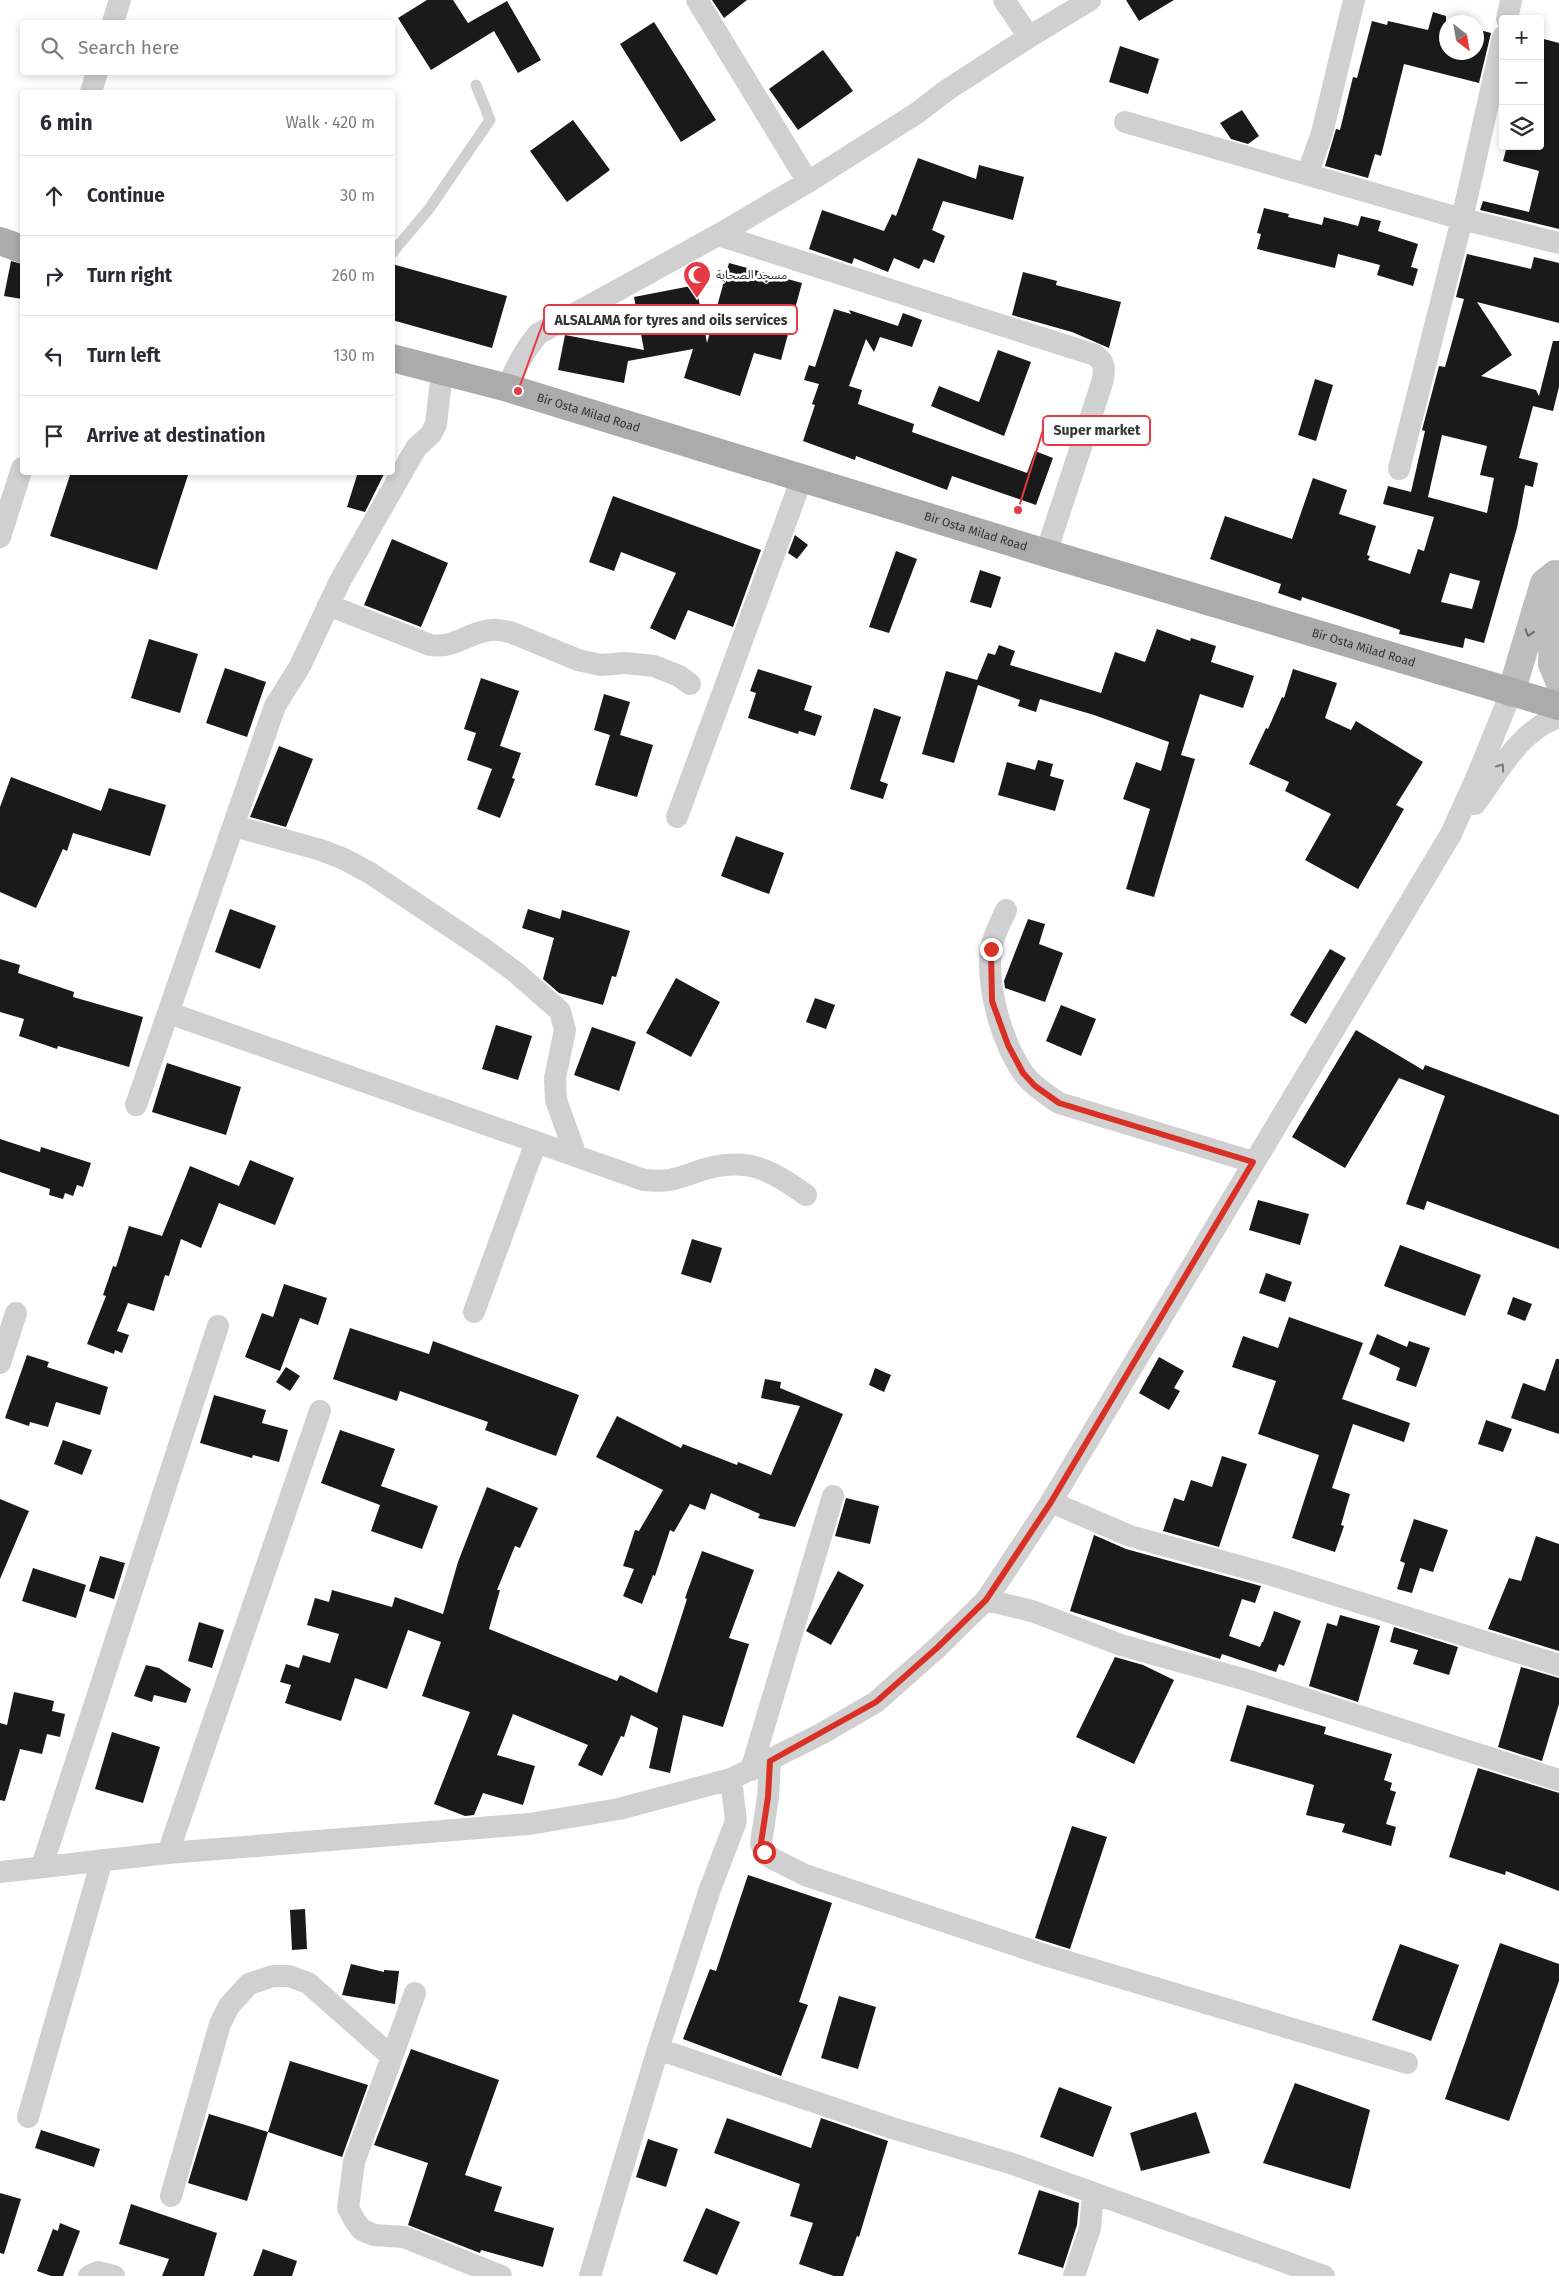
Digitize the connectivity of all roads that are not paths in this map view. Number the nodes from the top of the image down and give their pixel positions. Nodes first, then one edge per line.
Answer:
1 (120, 0) edge
2 (697, 0) edge
3 (1004, 0) edge
4 (1090, 0) edge
5 (1354, 0) edge
6 (1511, 0) edge
7 (1508, 15) edge
8 (114, 20) edge
9 (1029, 37) junction
10 (1499, 55) edge
11 (96, 75) edge
12 (476, 85) dead end
13 (92, 90) edge
14 (1125, 122) dead end
15 (1308, 173) junction
16 (808, 182) junction
17 (1462, 219) junction
18 (718, 235) junction
19 (1559, 243) edge
20 (395, 250) edge
21 (395, 359) edge
22 (442, 372) junction
23 (508, 388) junction
24 (1399, 470) dead end
25 (20, 474) edge
26 (802, 478) junction
27 (0, 537) edge
28 (1046, 553) junction
29 (1557, 566) edge
30 (328, 605) junction
31 (1559, 682) edge
32 (690, 684) dead end
33 (1511, 692) junction
34 (1559, 706) edge
35 (1559, 717) edge
36 (678, 817) dead end
37 (234, 826) junction
38 (1451, 834) junction
39 (1006, 910) dead end
40 (169, 1014) junction
41 (136, 1105) dead end
42 (536, 1142) junction
43 (576, 1156) junction
44 (1253, 1162) junction
45 (806, 1194) dead end
46 (474, 1312) dead end
47 (16, 1313) dead end
48 (218, 1326) dead end
49 (0, 1362) edge
50 (320, 1411) dead end
51 (832, 1496) dead end
52 (1051, 1502) junction
53 (986, 1600) junction
54 (1559, 1665) edge
55 (751, 1770) junction
56 (1559, 1780) edge
57 (168, 1853) junction
58 (102, 1860) junction
59 (42, 1866) junction
60 (0, 1872) edge
61 (415, 1993) dead end
62 (658, 2050) junction
63 (392, 2057) junction
64 (1407, 2063) dead end
65 (28, 2117) dead end
66 (1093, 2193) junction
67 (171, 2196) dead end
68 (89, 2276) edge
69 (114, 2276) edge
70 (501, 2276) edge
71 (590, 2276) edge
72 (1074, 2276) edge
73 (1324, 2276) edge

1 - 8 street
2 - 16 street
3 - 9 street
4 - 9 street
5 - 15 street
6 - 7 street
9 - 16 street
10 - 17 street
11 - 13 street
12 - 20 lane
14 - 15 street
15 - 17 street
16 - 18 street
17 - 19 street
17 - 24 street
18 - 23 street
18 - 28 street
21 - 22 main road, Bir Osta Milad Road
22 - 23 main road, Bir Osta Milad Road
22 - 30 street
23 - 26 main road, Bir Osta Milad Road
25 - 27 street
26 - 28 main road, Bir Osta Milad Road
26 - 36 street
28 - 33 main road, Bir Osta Milad Road
29 - 31 main road
29 -> 33 main road
30 - 32 street
30 - 37 street
33 - 34 main road, Bir Osta Milad Road
33 - 38 street
38 -> 35 street
37 - 40 street
37 - 43 street
38 - 44 street
39 - 44 street
40 - 41 street
40 - 42 street
42 - 43 street
42 - 46 street
43 - 45 street
44 - 52 street
47 - 49 street
48 - 59 street
50 - 57 street
51 - 55 street
52 - 53 street
52 - 54 street
53 - 55 street
53 - 56 street
55 - 57 street
55 - 62 street
55 - 64 street
57 - 58 street
58 - 59 street
58 - 65 street
59 - 60 street
61 - 63 street
62 - 66 street
62 - 71 street
63 - 67 street
63 - 70 street
66 - 72 street
66 - 73 street
68 - 69 street

